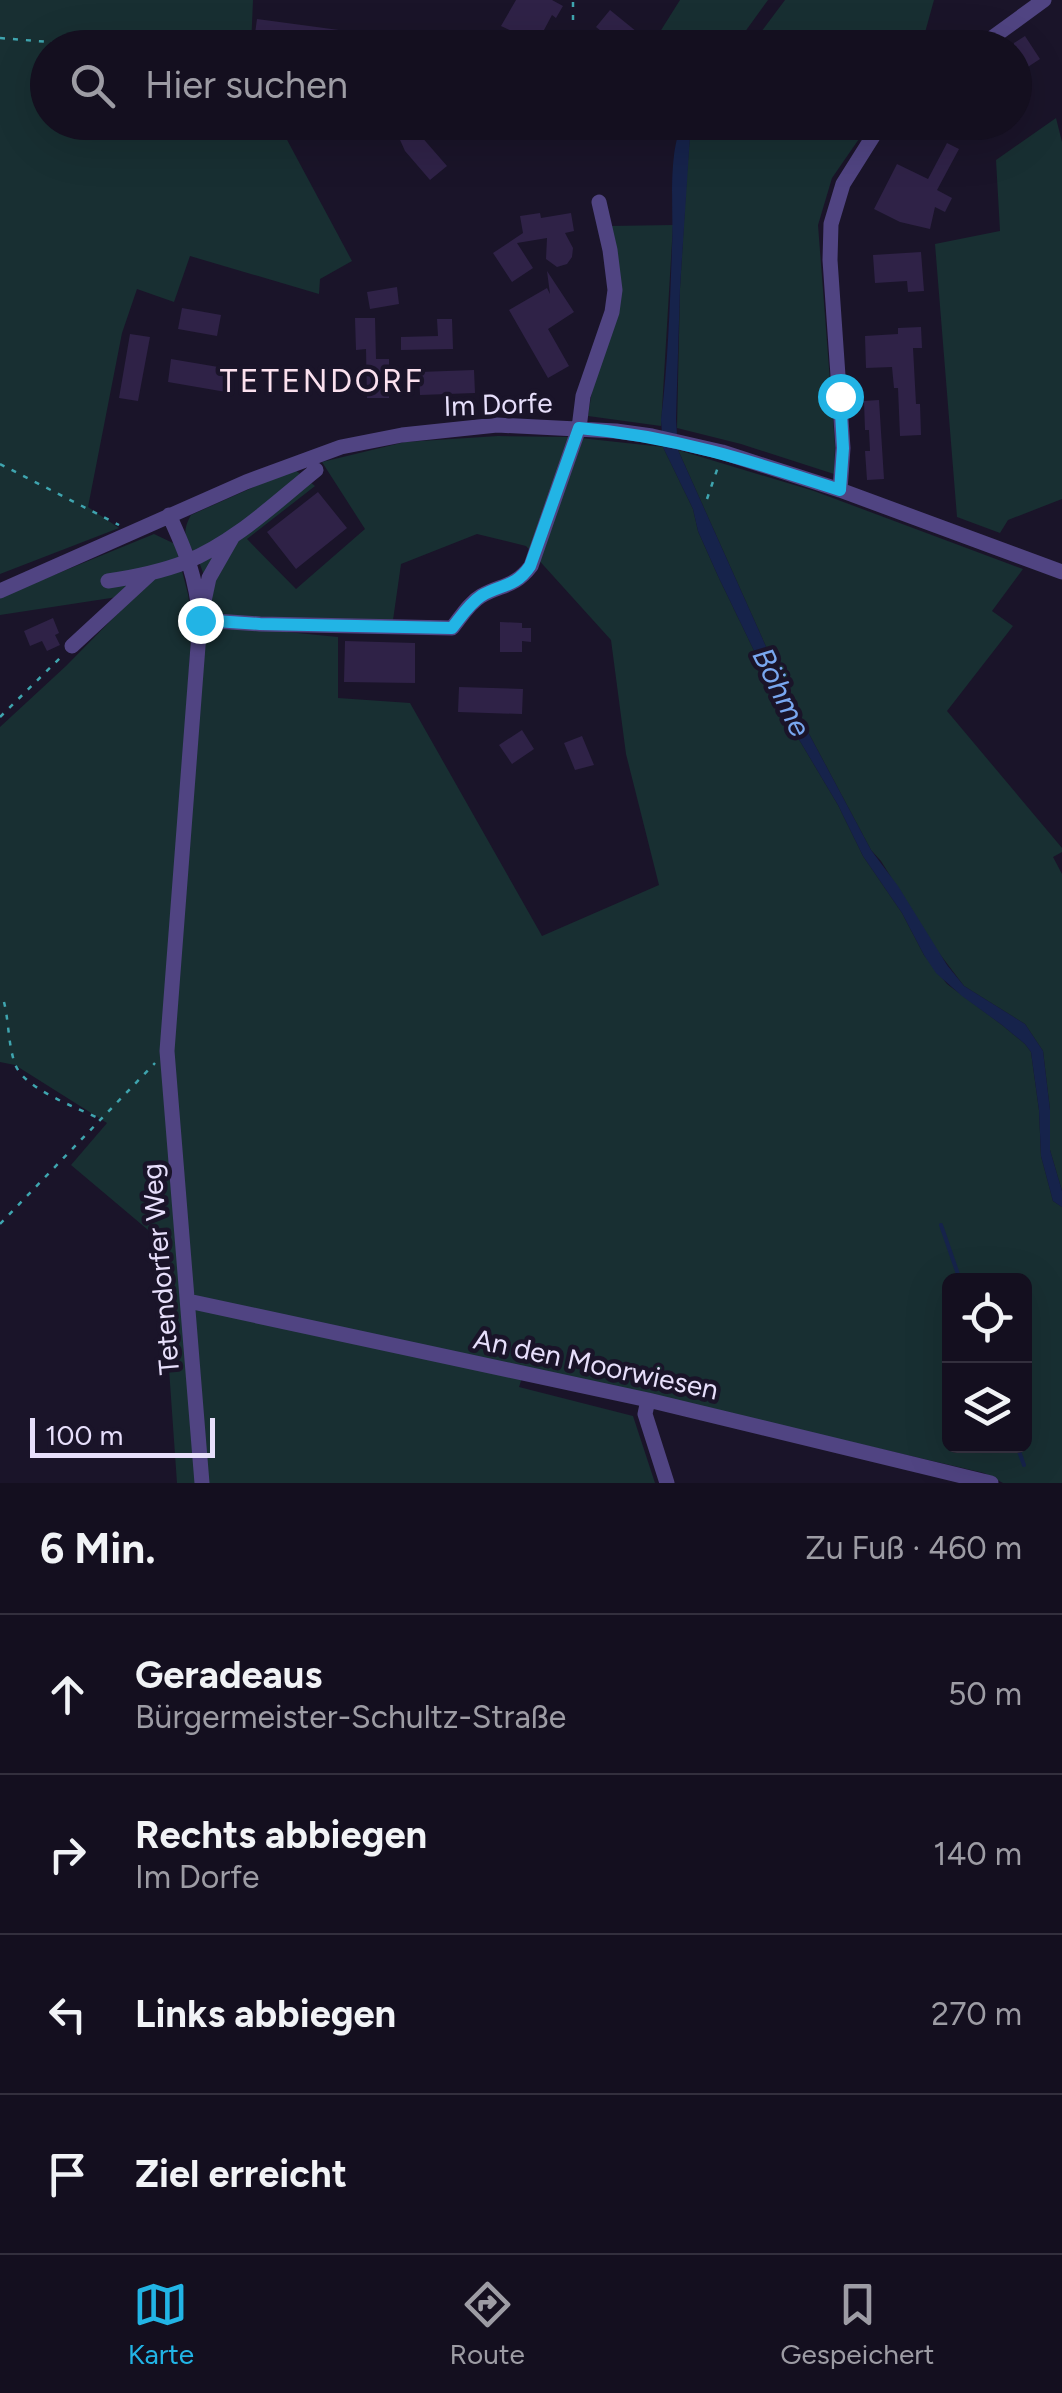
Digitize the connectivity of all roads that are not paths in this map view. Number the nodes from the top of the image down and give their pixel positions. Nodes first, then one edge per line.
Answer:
1 (1044, 0) edge
2 (1003, 30) edge
3 (871, 140) edge
4 (599, 202) dead end
5 (579, 428) junction
6 (316, 470) dead end
7 (840, 490) junction
8 (169, 516) junction
9 (233, 536) junction
10 (190, 560) junction
11 (1062, 572) edge
12 (150, 574) junction
13 (108, 581) dead end
14 (0, 591) edge
15 (200, 620) junction
16 (72, 646) road end
17 (188, 1301) junction
18 (648, 1400) junction
19 (202, 1483) edge
20 (667, 1483) edge
21 (991, 1483) edge

1 - 2 street
3 - 7 street
4 - 5 street
5 - 7 street, Im Dorfe
5 - 8 street, Im Dorfe
5 - 15 street
6 - 9 street
7 - 11 street, Im Dorfe
8 - 10 street
8 - 14 street, Im Dorfe
9 - 10 street
9 - 15 street
10 - 12 street
10 - 15 street
12 - 13 street
12 - 16 street
15 - 17 street, Tetendorfer Weg
17 - 18 street, An den Moorwiesen
17 - 19 street, Tetendorfer Weg
18 - 20 street
18 - 21 street, An den Moorwiesen

